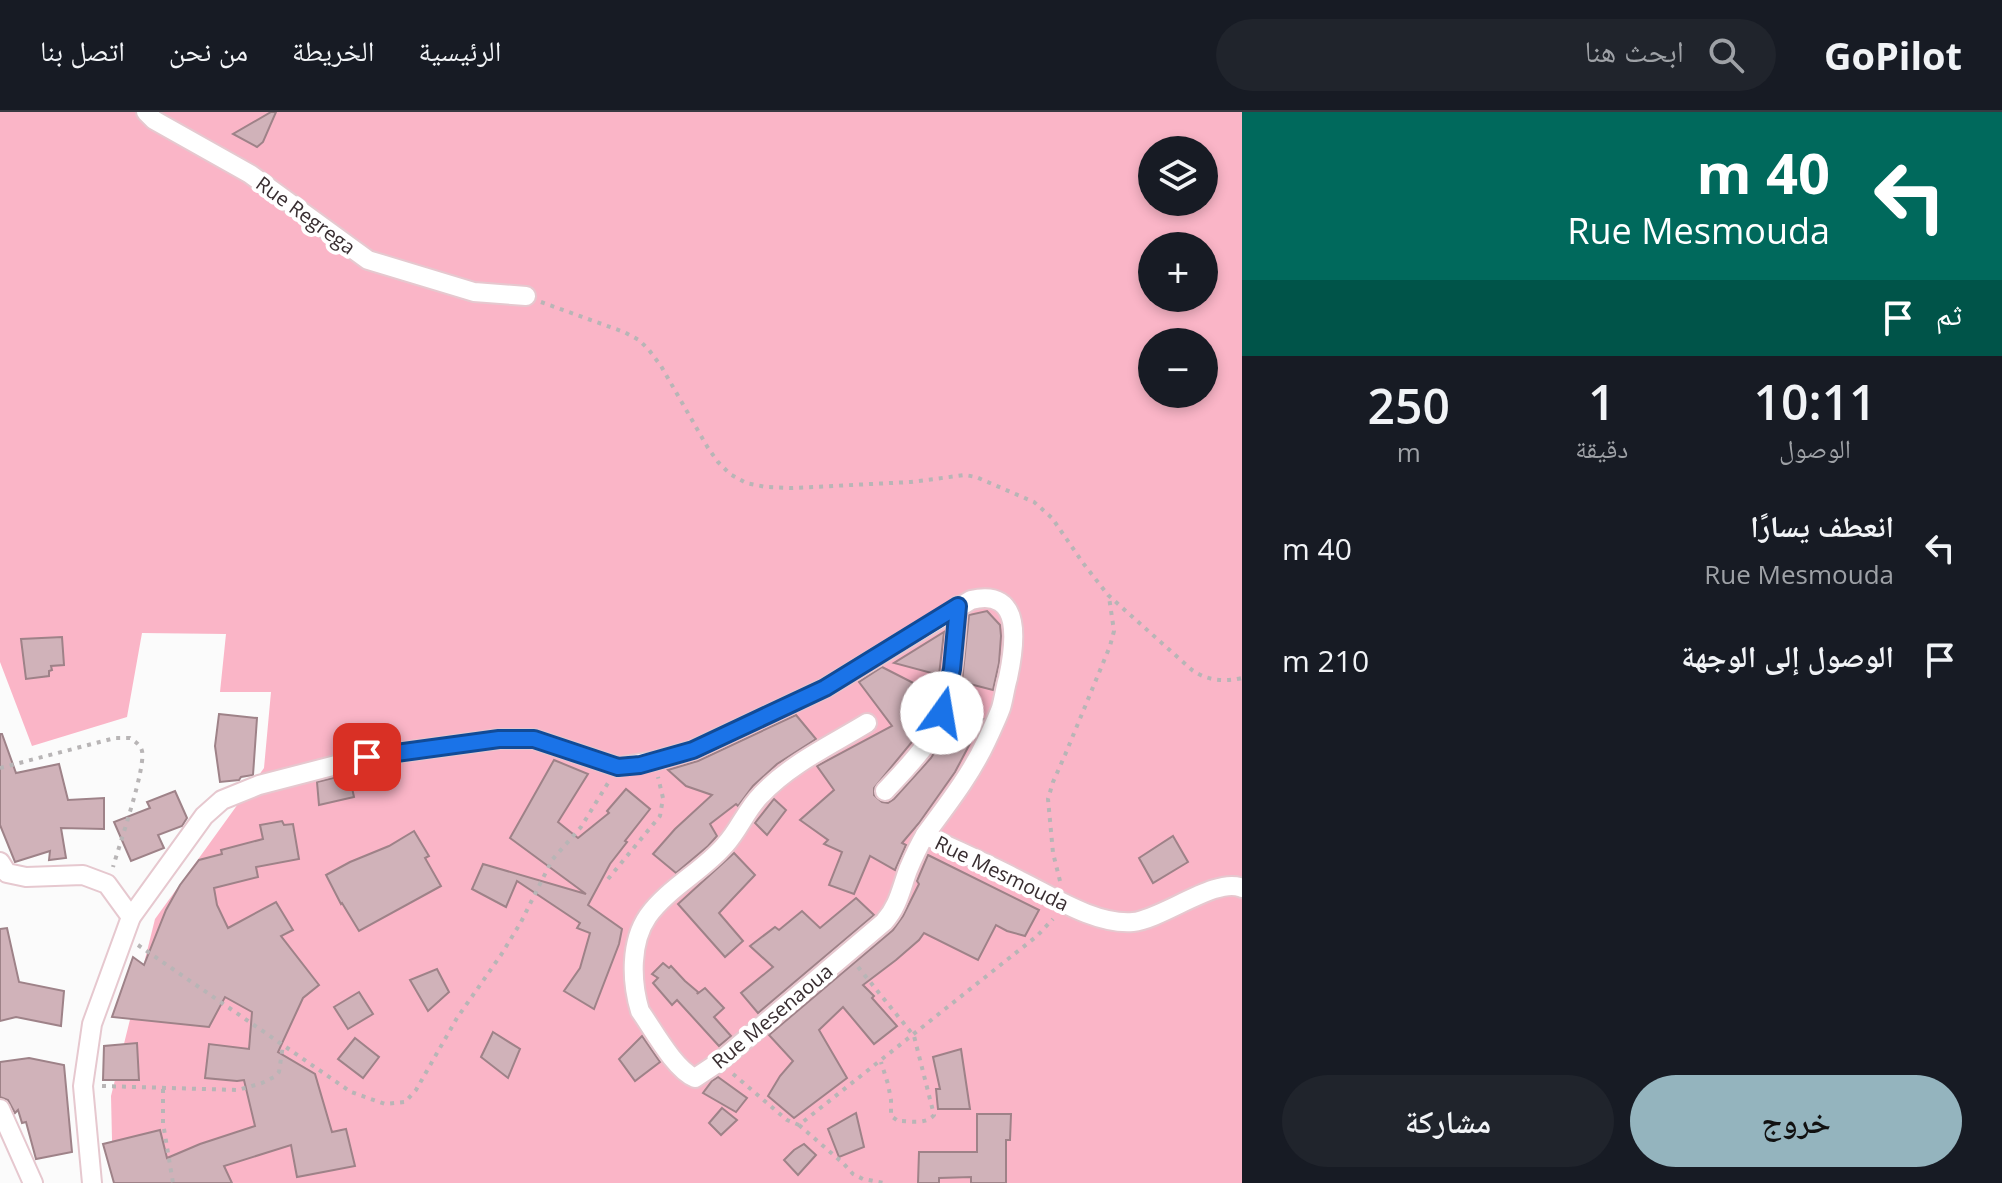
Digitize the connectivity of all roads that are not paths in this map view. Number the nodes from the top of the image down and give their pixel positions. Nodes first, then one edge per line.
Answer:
1 (146, 112) edge
2 (526, 296) road end
3 (958, 606) junction
4 (867, 723) dead end
5 (885, 791) dead end
6 (925, 835) junction
7 (0, 862) edge
8 (1242, 888) edge
9 (127, 926) junction
10 (0, 1109) edge
11 (33, 1183) edge
12 (92, 1183) edge

1 - 2 street, Rue Regrega
3 - 5 street
3 - 6 street, Rue Mesmouda
3 - 9 street, Rue Mesmouda
4 - 6 street, Rue Mesenaoua
6 - 8 street, Rue Mesmouda
7 - 9 street
9 - 12 street, Rue Mesmouda
10 - 11 street

